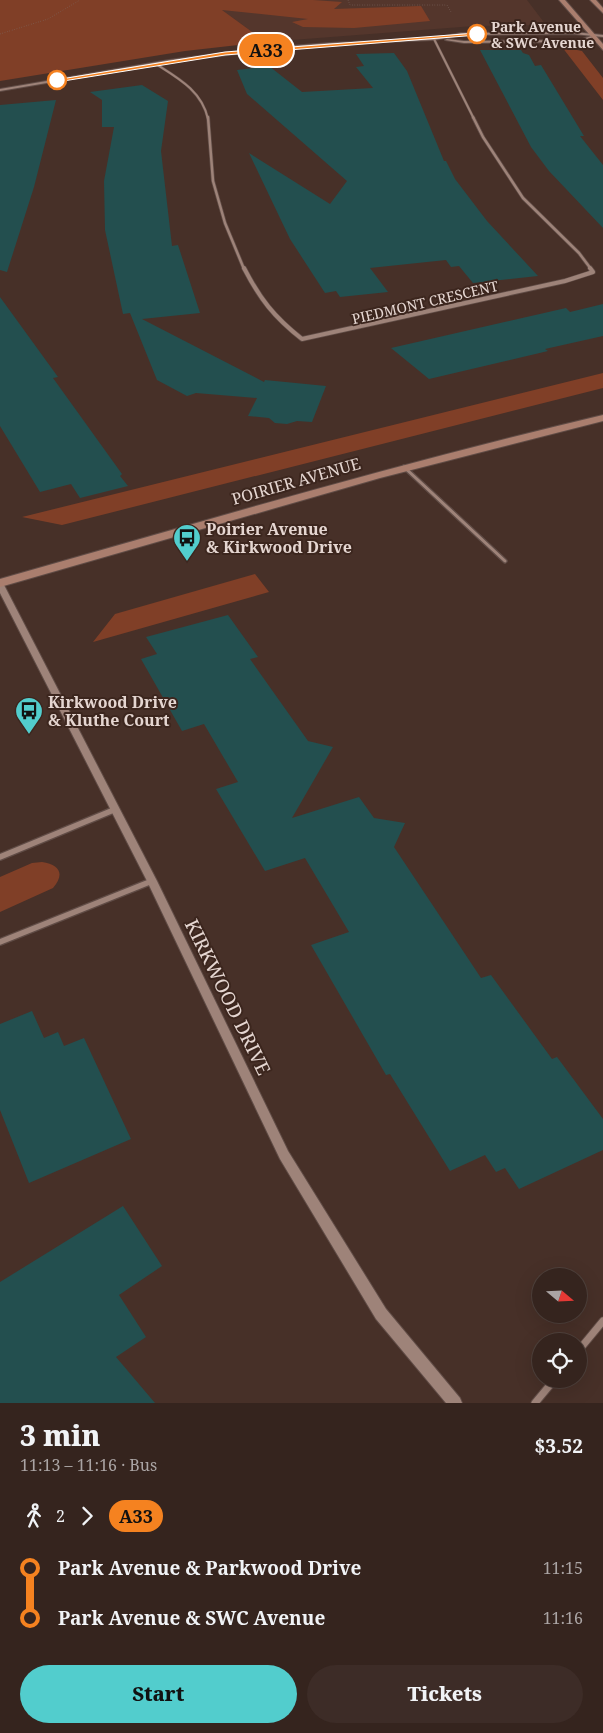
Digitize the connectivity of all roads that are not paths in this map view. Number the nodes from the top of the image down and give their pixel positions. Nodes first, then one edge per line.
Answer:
1 (562, 0) edge
2 (593, 0) edge
3 (603, 11) edge
4 (593, 36) junction
5 (603, 36) edge
6 (434, 39) junction
7 (603, 48) edge
8 (156, 64) junction
9 (0, 90) edge
10 (603, 418) edge
11 (404, 468) junction
12 (505, 561) dead end
13 (0, 584) edge
14 (116, 809) junction
15 (0, 858) edge
16 (152, 881) junction
17 (0, 942) edge
18 (603, 1321) edge
19 (587, 1340) edge
20 (548, 1388) edge
21 (456, 1403) edge
22 (535, 1403) edge

1 - 4 main road
2 - 3 main road
4 - 5 street
4 - 6 street
4 - 6 street
4 - 7 main road
6 - 8 street
6 - 8 street, PIEDMONT CRESCENT
8 - 9 street
10 - 11 main road, POIRIER AVENUE
11 - 12 lane
11 - 13 main road, POIRIER AVENUE
13 - 14 street, KIRKWOOD DRIVE
14 - 15 street
14 - 16 street, KIRKWOOD DRIVE
16 - 17 street
16 - 21 street, KIRKWOOD DRIVE
18 - 19 street
20 - 22 street

